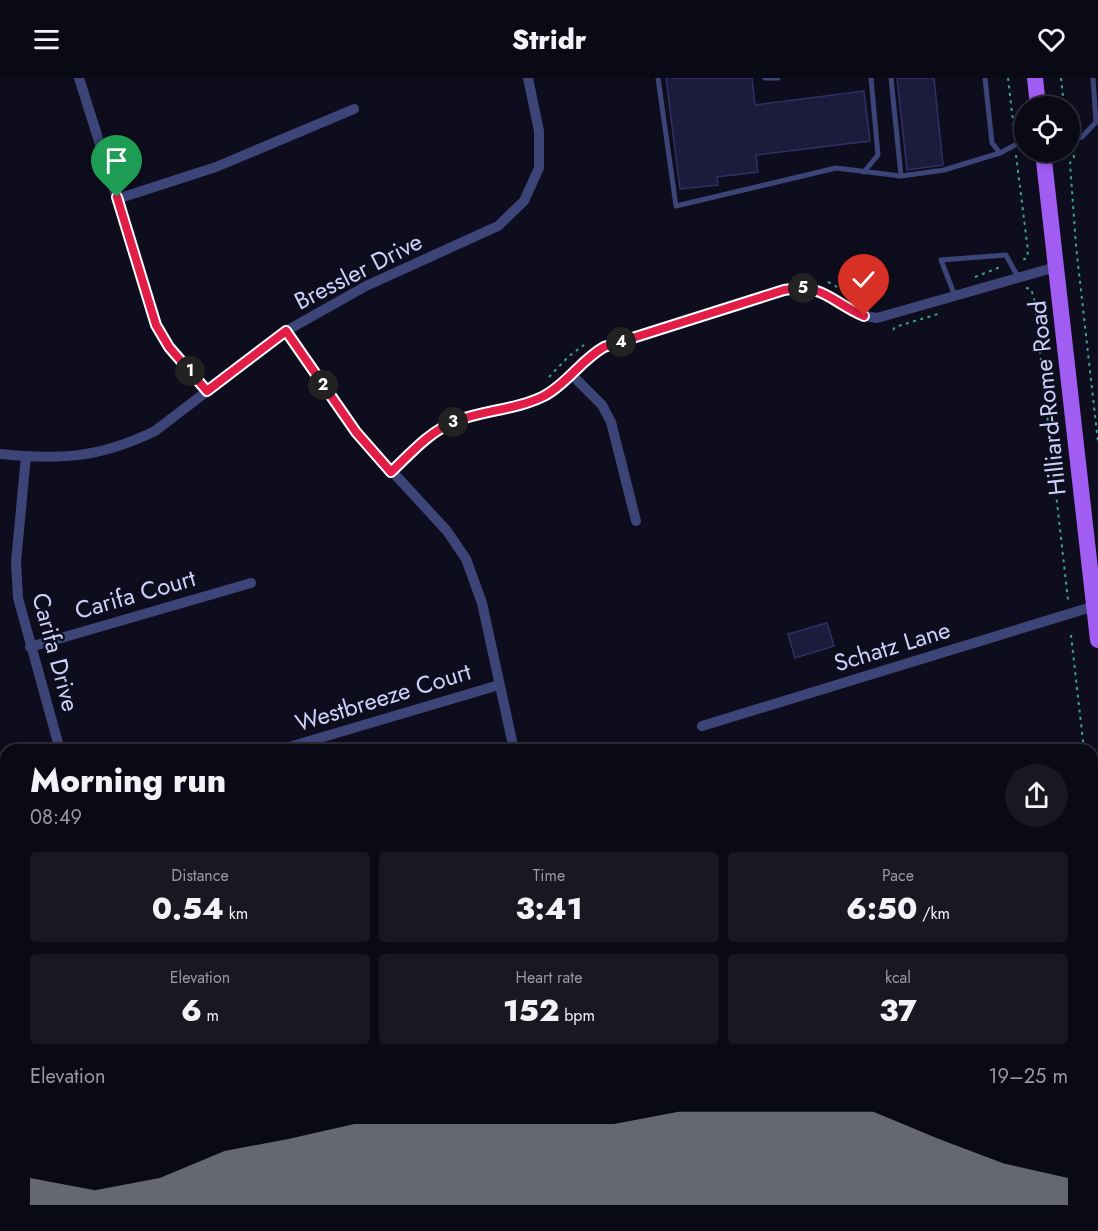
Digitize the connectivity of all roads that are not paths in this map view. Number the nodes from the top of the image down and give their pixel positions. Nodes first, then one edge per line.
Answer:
1 (79, 78) edge
2 (528, 78) edge
3 (658, 78) edge
4 (765, 78) edge
5 (778, 78) edge
6 (871, 78) edge
7 (891, 78) edge
8 (985, 78) edge
9 (1035, 78) edge
10 (1092, 78) edge
11 (1037, 96) edge
12 (354, 109) dead end
13 (1080, 137) edge
14 (1014, 146) edge
15 (1000, 153) junction
16 (1044, 162) edge
17 (864, 172) junction
18 (901, 176) junction
19 (117, 200) junction
20 (1056, 267) junction
21 (1021, 283) junction
22 (955, 296) junction
23 (286, 331) junction
24 (571, 374) junction
25 (207, 391) junction
26 (0, 454) edge
27 (26, 456) junction
28 (391, 472) junction
29 (636, 521) dead end
30 (251, 583) dead end
31 (1096, 605) edge
32 (1098, 640) edge
33 (30, 647) junction
34 (499, 685) junction
35 (702, 726) dead end
36 (58, 744) edge
37 (299, 744) edge
38 (513, 744) edge

1 - 19 street
2 - 23 street, Bressler Drive
3 - 17 lane
4 - 5 lane
6 - 17 lane
7 - 18 lane
8 - 15 lane
9 - 11 main road
10 - 13 lane
12 - 19 street
14 - 15 lane
15 - 18 lane
16 - 20 main road, Hilliard-Rome Road
17 - 18 lane
19 - 25 street
20 - 21 street
20 - 31 main road, Hilliard-Rome Road
21 - 22 street
21 - 22 lane
22 - 24 street
23 - 25 street, Bressler Drive
23 - 28 street
24 - 28 street
24 - 29 street
25 - 27 street, Bressler Drive
26 - 27 street, Bressler Drive
27 - 33 street, Carifa Drive
28 - 34 street
30 - 33 street, Carifa Court
31 - 32 main road, Hilliard-Rome Road
31 - 35 street, Schatz Lane
33 - 36 street, Carifa Drive
34 - 37 street, Westbreeze Court
34 - 38 street

